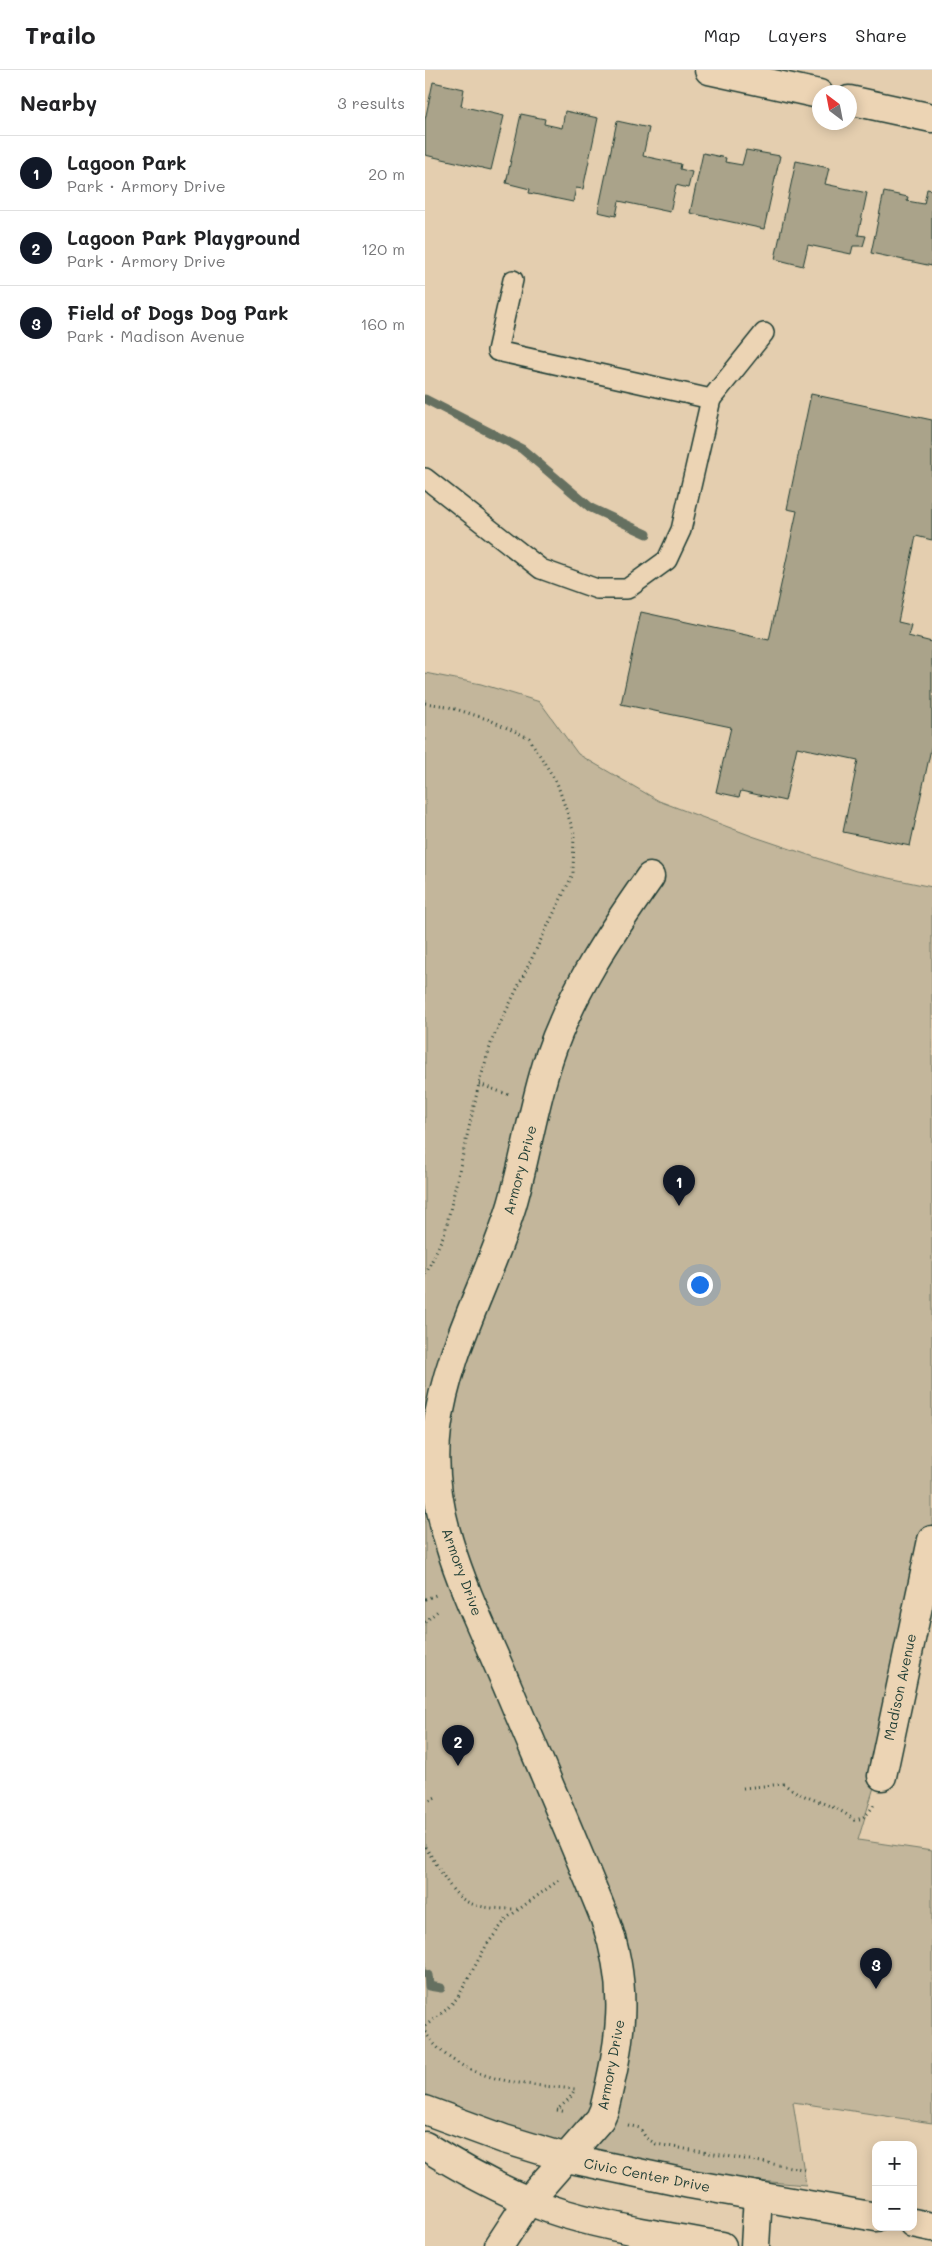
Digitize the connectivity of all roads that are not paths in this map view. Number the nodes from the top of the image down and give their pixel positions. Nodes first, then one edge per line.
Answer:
1 (709, 70) edge
2 (812, 92) edge
3 (857, 102) edge
4 (932, 118) edge
5 (513, 280) dead end
6 (765, 333) dead end
7 (711, 399) junction
8 (425, 478) edge
9 (650, 878) dead end
10 (932, 1540) edge
11 (925, 1600) edge
12 (882, 1776) road end
13 (425, 2110) edge
14 (425, 2146) edge
15 (567, 2158) junction
16 (758, 2196) junction
17 (529, 2200) junction
18 (872, 2216) edge
19 (917, 2224) edge
20 (932, 2227) edge
21 (499, 2246) edge
22 (722, 2246) edge
23 (755, 2246) edge

1 - 2 street
3 - 4 street
5 - 7 lane
6 - 7 lane
7 - 8 lane
9 - 15 street, Armory Drive
10 - 11 street, Madison Avenue
11 - 12 street, Madison Avenue
13 - 15 street, Civic Center Drive
14 - 17 street
15 - 16 street, Civic Center Drive
15 - 17 street, Armory Drive
16 - 18 street, Civic Center Drive
16 - 23 street
17 - 21 street, Armory Drive
17 - 22 street
19 - 20 street

